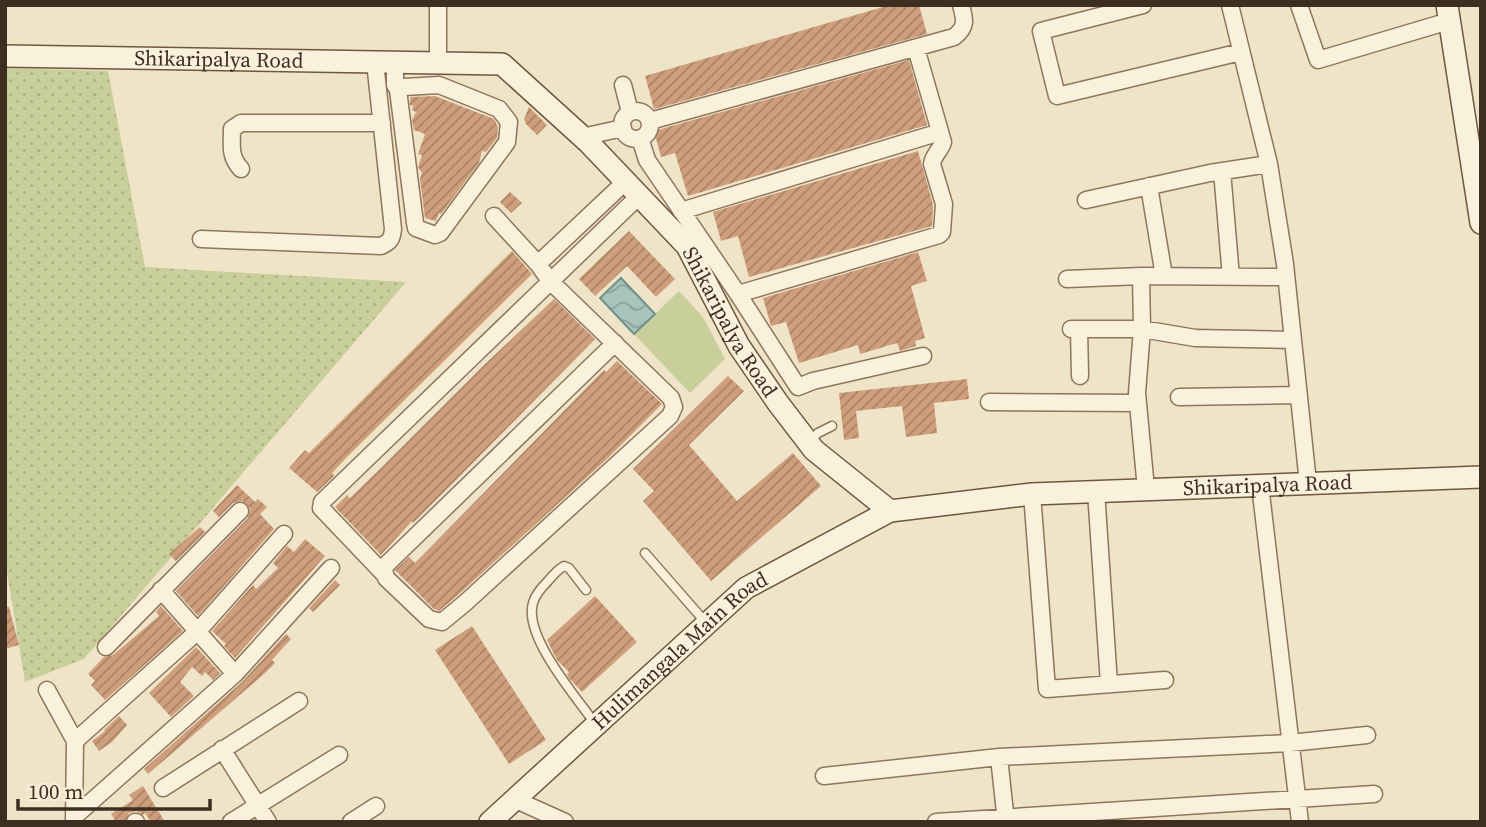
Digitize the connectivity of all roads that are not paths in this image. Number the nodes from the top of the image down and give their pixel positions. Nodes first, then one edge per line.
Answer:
1 (438, 5) edge
2 (961, 5) edge
3 (1143, 5) edge
4 (1230, 5) edge
5 (1299, 5) edge
6 (1448, 13) edge
7 (916, 47) junction
8 (1241, 52) junction
9 (5, 55) edge
10 (392, 62) junction
11 (438, 63) junction
12 (623, 85) dead end
13 (401, 88) junction
14 (630, 112) junction
15 (650, 121) junction
16 (382, 123) junction
17 (622, 128) junction
18 (940, 132) junction
19 (582, 137) junction
20 (640, 138) junction
21 (1269, 164) junction
22 (241, 169) dead end
23 (1222, 172) junction
24 (1149, 186) junction
25 (632, 189) junction
26 (1086, 200) dead end
27 (681, 211) junction
28 (494, 216) dead end
29 (1481, 223) edge
30 (201, 239) dead end
31 (538, 264) junction
32 (1141, 276) junction
33 (1164, 276) junction
34 (1231, 276) junction
35 (1286, 277) junction
36 (1067, 279) dead end
37 (550, 281) junction
38 (738, 294) junction
39 (1142, 329) junction
40 (1293, 340) junction
41 (615, 343) junction
42 (923, 356) dead end
43 (1080, 376) dead end
44 (798, 387) junction
45 (1298, 395) junction
46 (1180, 397) dead end
47 (989, 402) dead end
48 (778, 403) junction
49 (1138, 403) junction
50 (832, 426) dead end
51 (808, 442) junction
52 (1481, 477) edge
53 (1308, 483) junction
54 (1260, 485) junction
55 (1146, 489) junction
56 (1096, 491) junction
57 (1032, 494) junction
58 (240, 511) dead end
59 (890, 511) junction
60 (284, 534) dead end
61 (645, 553) dead end
62 (331, 568) dead end
63 (384, 574) junction
64 (161, 590) junction
65 (586, 590) dead end
66 (707, 624) junction
67 (198, 631) junction
68 (106, 647) dead end
69 (235, 674) junction
70 (1165, 680) dead end
71 (1109, 684) junction
72 (47, 690) dead end
73 (299, 701) dead end
74 (596, 725) junction
75 (1367, 735) dead end
76 (75, 741) junction
77 (1290, 743) junction
78 (222, 749) junction
79 (339, 755) dead end
80 (999, 757) junction
81 (824, 776) dead end
82 (163, 788) dead end
83 (1374, 794) dead end
84 (514, 799) junction
85 (1297, 799) junction
86 (258, 805) junction
87 (376, 806) dead end
88 (1006, 819) edge
89 (74, 820) edge
90 (231, 822) edge
91 (268, 822) edge
92 (351, 822) edge
93 (489, 822) edge
94 (565, 822) edge
95 (936, 822) edge
96 (1300, 822) edge

1 - 11 street
2 - 7 street
3 - 8 street
4 - 8 street
5 - 6 street
6 - 29 street
7 - 15 street
7 - 18 street
8 - 21 street
9 - 10 street, Shikaripalya Road
10 - 11 street, Shikaripalya Road
10 - 13 street
10 - 16 street
11 - 19 street, Shikaripalya Road
12 - 14 street
13 - 13 street
14 - 15 street
14 - 17 street
15 - 20 street
16 - 22 street
16 - 30 street
17 - 19 street
17 - 20 street
18 - 27 street
18 - 38 street
19 - 25 street, Shikaripalya Road
20 - 27 street
21 - 23 street
21 - 35 street
23 - 24 street
23 - 34 street
24 - 26 street
24 - 33 street
25 - 31 street
25 - 37 street
25 - 48 street, Shikaripalya Road
27 - 38 street
28 - 31 street
31 - 37 street
32 - 33 street
32 - 36 street
32 - 39 street
33 - 34 street
34 - 35 street
35 - 40 street
37 - 41 street
37 - 63 street
38 - 44 street
39 - 40 street
39 - 43 street
39 - 49 street
40 - 45 street
41 - 63 street
41 - 63 street
42 - 44 street
44 - 48 street
45 - 46 street
45 - 53 street
47 - 49 street
48 - 51 street, Shikaripalya Road
49 - 55 street
50 - 51 lane
51 - 59 street, Shikaripalya Road
52 - 53 street, Shikaripalya Road
53 - 54 street, Shikaripalya Road
54 - 55 street, Shikaripalya Road
54 - 77 street
55 - 56 street, Shikaripalya Road
56 - 57 street, Shikaripalya Road
56 - 71 street
57 - 59 street, Shikaripalya Road
57 - 71 street
58 - 64 street
59 - 66 street, Hulimangala Main Road
60 - 67 street
61 - 66 lane
62 - 69 street
64 - 67 street
64 - 68 street
65 - 74 lane
66 - 74 street, Hulimangala Main Road
67 - 69 street
67 - 76 street
69 - 89 street
70 - 71 street
72 - 76 street
73 - 78 street
74 - 84 street, Hulimangala Main Road
75 - 77 street
76 - 89 street
77 - 80 street
77 - 85 street
78 - 82 street
78 - 86 street
79 - 86 street
80 - 81 street
80 - 88 street
83 - 85 street
84 - 93 street, Hulimangala Main Road
84 - 94 street
85 - 88 street
85 - 96 street
86 - 90 street
86 - 91 street
87 - 92 street
88 - 95 street

